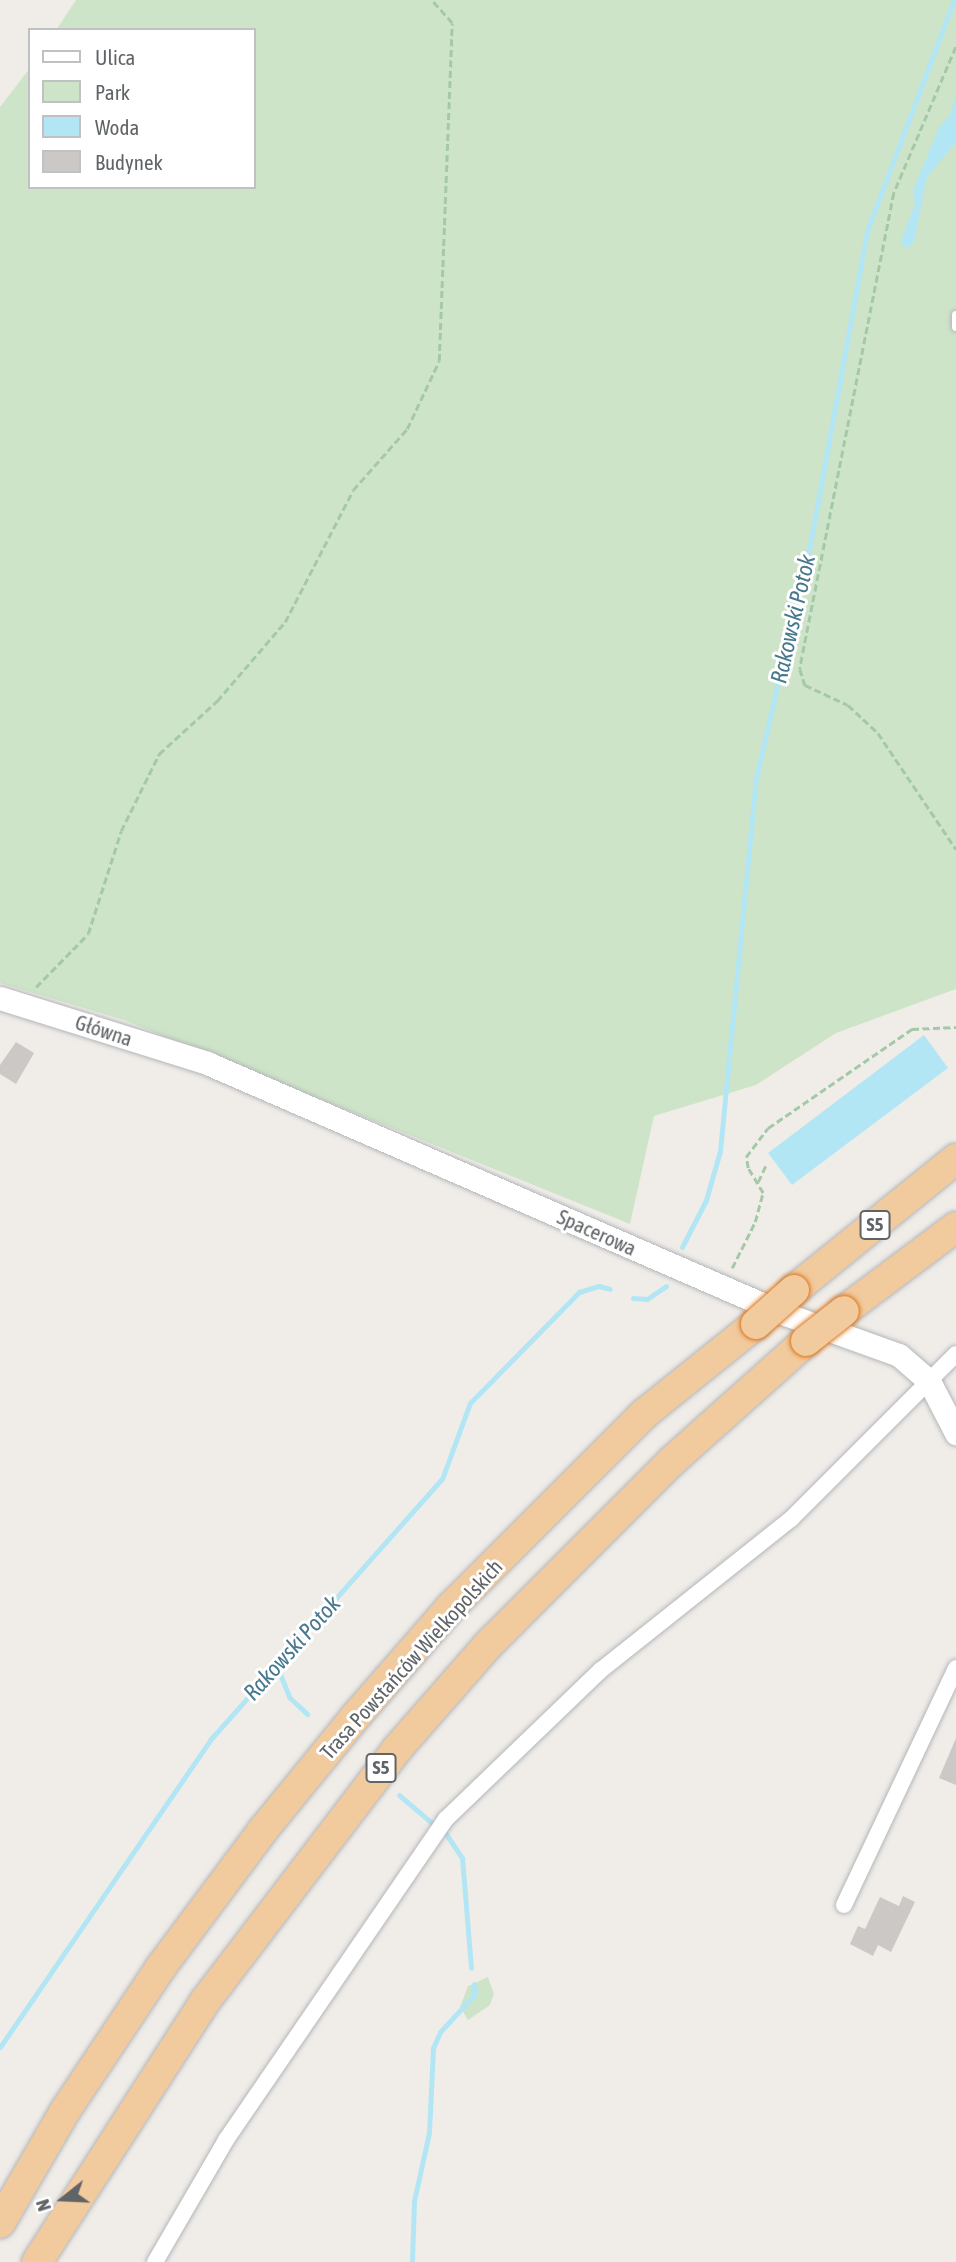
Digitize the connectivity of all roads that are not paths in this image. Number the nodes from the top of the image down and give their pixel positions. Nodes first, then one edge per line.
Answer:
1 (956, 315) edge
2 (956, 327) edge
3 (9, 1001) edge
4 (207, 1063) joint
5 (956, 1159) edge
6 (956, 1227) edge
7 (956, 1354) edge
8 (929, 1381) junction
9 (956, 1433) edge
10 (956, 1668) edge
11 (844, 1905) dead end
12 (0, 2223) edge
13 (37, 2262) edge
14 (155, 2262) edge

1 - 2 lane
3 - 4 street, Główna
4 - 8 street, Spacerowa
5 - 12 highway, Trasa Powstańców Wielkopolskich / S5, bridge
6 - 13 highway, S5, bridge
7 - 8 street
8 - 9 street, Spacerowa
8 - 14 street
10 - 11 street

